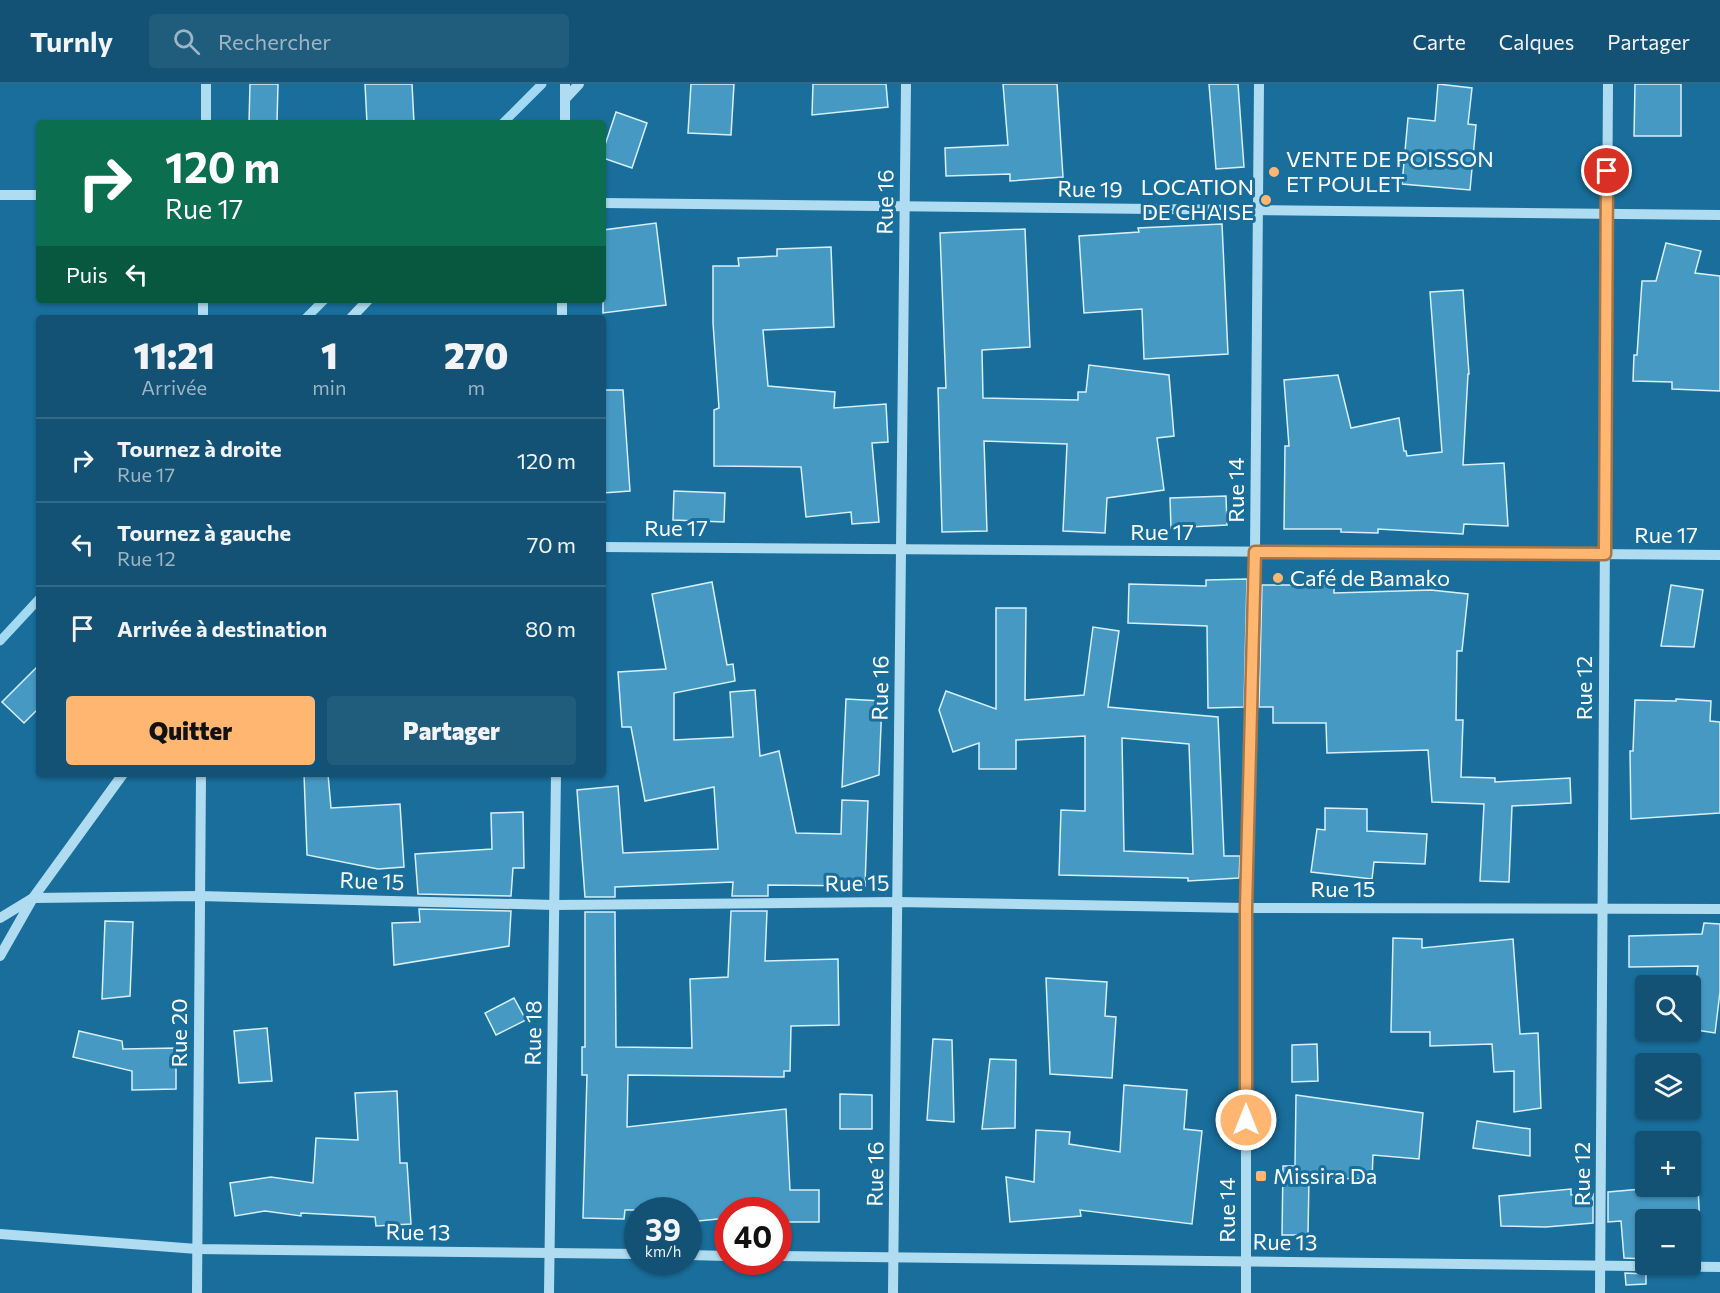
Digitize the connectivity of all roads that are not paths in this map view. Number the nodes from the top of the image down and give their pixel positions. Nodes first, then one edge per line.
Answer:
1 (206, 84) edge
2 (565, 84) edge
3 (579, 84) edge
4 (906, 84) edge
5 (1259, 84) edge
6 (1608, 84) edge
7 (565, 99) junction
8 (206, 120) edge
9 (565, 120) edge
10 (0, 195) edge
11 (36, 195) edge
12 (606, 203) edge
13 (904, 206) junction
14 (1257, 210) junction
15 (1607, 214) junction
16 (1720, 216) edge
17 (365, 303) edge
18 (354, 315) edge
19 (606, 548) edge
20 (901, 549) junction
21 (1255, 552) junction
22 (1605, 554) junction
23 (1720, 555) edge
24 (121, 777) edge
25 (201, 777) edge
26 (556, 777) edge
27 (199, 896) junction
28 (33, 898) junction
29 (897, 902) junction
30 (554, 905) junction
31 (1246, 908) junction
32 (1602, 909) junction
33 (1720, 909) edge
34 (0, 918) edge
35 (0, 956) edge
36 (0, 1234) edge
37 (197, 1249) junction
38 (549, 1253) junction
39 (624, 1254) edge
40 (792, 1256) edge
41 (893, 1257) junction
42 (1246, 1261) junction
43 (1600, 1266) junction
44 (1720, 1267) edge
45 (197, 1293) edge
46 (549, 1293) edge
47 (893, 1293) edge
48 (1246, 1293) edge
49 (1600, 1293) edge

1 - 8 street
2 - 7 street
3 - 7 street
4 - 13 street, Rue 16
5 - 14 street, Rue 14
6 - 15 street, Rue 12
7 - 9 street
10 - 11 street
12 - 13 street, Rue 19
13 - 14 street, Rue 19
13 - 20 street, Rue 16
14 - 15 street, Rue 19
14 - 21 street, Rue 14
15 - 16 street, Rue 19
15 - 22 street, Rue 12
17 - 18 street
19 - 20 street, Rue 17
20 - 21 street, Rue 17
20 - 29 street, Rue 16
21 - 22 street, Rue 17
21 - 31 street, Rue 14
22 - 23 street, Rue 17
22 - 32 street, Rue 12
24 - 28 street
25 - 27 street, Rue 20
26 - 30 street, Rue 18
27 - 28 street, Rue 15
27 - 30 street, Rue 15
27 - 37 street, Rue 20
28 - 34 street
28 - 35 street
29 - 30 street, Rue 15
29 - 31 street, Rue 15
29 - 41 street, Rue 16
30 - 38 street, Rue 18
31 - 32 street, Rue 15
31 - 42 street, Rue 14
32 - 33 street, Rue 15
32 - 43 street, Rue 12
36 - 37 street, Rue 13
37 - 38 street, Rue 13
37 - 45 street, Rue 20
38 - 39 street, Rue 13
38 - 46 street, Rue 18
40 - 41 street, Rue 13
41 - 42 street, Rue 13
41 - 47 street, Rue 16
42 - 43 street, Rue 13
42 - 48 street, Rue 14
43 - 44 street, Rue 13
43 - 49 street, Rue 12

